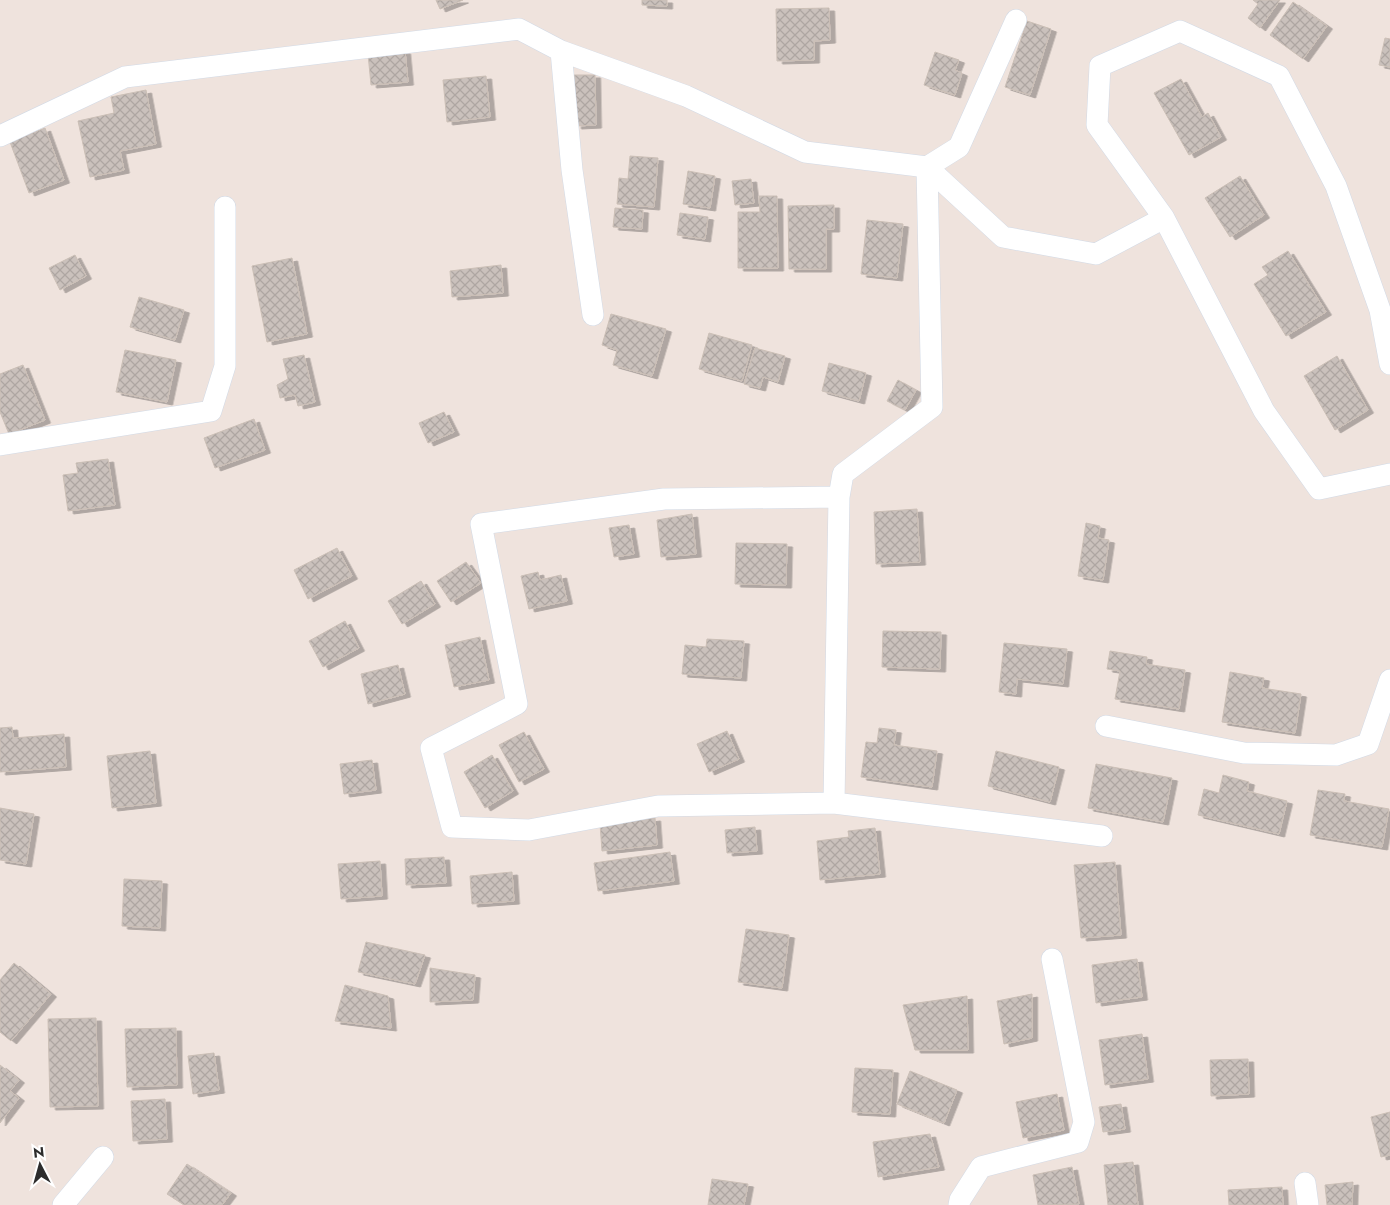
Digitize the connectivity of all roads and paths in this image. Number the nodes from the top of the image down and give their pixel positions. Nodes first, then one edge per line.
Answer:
1 (1016, 20) dead end
2 (561, 51) junction
3 (0, 136) edge
4 (927, 167) junction
5 (225, 207) dead end
6 (1164, 218) junction
7 (593, 315) dead end
8 (1390, 364) edge
9 (0, 445) edge
10 (1390, 474) edge
11 (839, 497) junction
12 (1390, 680) edge
13 (1106, 726) dead end
14 (834, 803) junction
15 (1102, 836) dead end
16 (1052, 958) dead end
17 (103, 1157) dead end
18 (1304, 1183) dead end
19 (63, 1205) edge
20 (959, 1205) edge
21 (1308, 1205) edge

1 - 4 street
2 - 3 street
2 - 4 street
2 - 7 street
4 - 6 street
4 - 11 street
5 - 9 street
6 - 8 street
6 - 10 street
11 - 14 street
11 - 14 street
12 - 13 street
14 - 15 street
16 - 20 street
17 - 19 street
18 - 21 street

